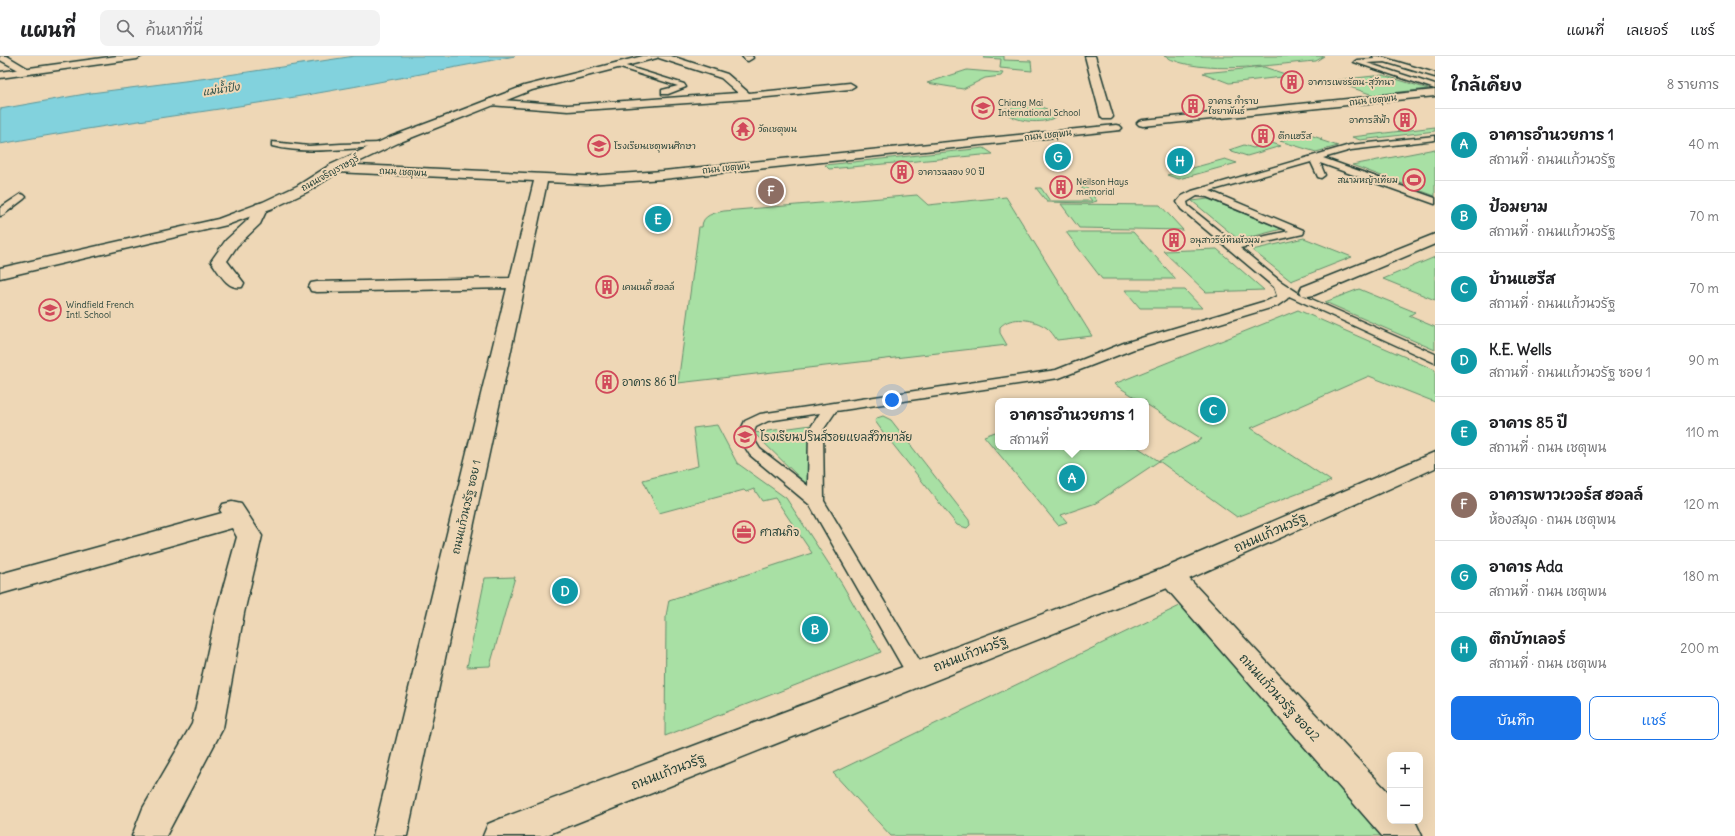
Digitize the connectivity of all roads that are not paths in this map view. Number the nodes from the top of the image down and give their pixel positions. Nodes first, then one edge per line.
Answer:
1 (0, 56) edge
2 (136, 56) edge
3 (654, 56) edge
4 (662, 56) edge
5 (1090, 56) edge
6 (1372, 56) edge
7 (1384, 60) junction
8 (616, 65) junction
9 (27, 71) junction
10 (0, 75) edge
11 (1435, 75) edge
12 (850, 86) dead end
13 (1435, 87) edge
14 (665, 92) dead end
15 (1435, 93) edge
16 (747, 96) junction
17 (490, 102) junction
18 (1130, 118) dead end
19 (1143, 123) junction
20 (1120, 124) junction
21 (1435, 138) edge
22 (275, 144) dead end
23 (382, 146) junction
24 (1314, 158) junction
25 (335, 168) junction
26 (1321, 175) dead end
27 (541, 179) junction
28 (1195, 193) junction
29 (21, 197) dead end
30 (1435, 201) edge
31 (261, 207) junction
32 (0, 213) edge
33 (1435, 239) edge
34 (1232, 247) junction
35 (0, 273) edge
36 (1273, 281) junction
37 (236, 283) dead end
38 (517, 283) junction
39 (317, 287) dead end
40 (1308, 291) dead end
41 (1435, 359) edge
42 (832, 407) junction
43 (1435, 459) edge
44 (816, 501) junction
45 (1171, 576) junction
46 (0, 584) edge
47 (917, 674) junction
48 (1387, 816) edge
49 (1394, 824) edge
50 (149, 836) edge
51 (390, 836) edge
52 (500, 836) edge
53 (1405, 836) edge

1 - 9 street
2 - 9 street
3 - 8 street, ถนนเจริญราษฎร์
4 - 16 street
5 - 20 street
6 - 7 lane
7 - 11 lane
7 - 13 lane
8 - 14 lane
8 - 17 street, ถนนเจริญราษฎร์
9 - 10 street
12 - 16 street
15 - 19 street, ถนน เชตุพน
16 - 17 street
17 - 23 street, ถนนเจริญราษฎร์
18 - 19 street
19 - 20 street
20 - 27 street, ถนน เชตุพน
21 - 24 lane
22 - 23 lane
23 - 25 street, ถนนเจริญราษฎร์
24 - 26 lane
24 - 28 lane
24 - 30 lane
25 - 27 street, ถนน เชตุพน
25 - 31 street, ถนนเจริญราษฎร์
27 - 38 street, ถนนแก้วนวรัฐ ซอย 1
28 - 34 lane
28 - 34 lane
29 - 32 lane
31 - 35 street, ถนนเจริญราษฎร์
31 - 37 street
33 - 40 street
34 - 36 lane
36 - 41 lane
36 - 42 lane
38 - 39 street
38 - 51 street, ถนนแก้วนวรัฐ ซอย 1
42 - 44 lane
42 - 44 lane
43 - 45 street, ถนนแก้วนวรัฐ
44 - 47 lane
45 - 47 street, ถนนแก้วนวรัฐ
45 - 48 street, ถนนแก้วนวรัฐ ซอย2
46 - 50 street
47 - 52 street, ถนนแก้วนวรัฐ
49 - 53 street, ถนนแก้วนวรัฐ ซอย2

